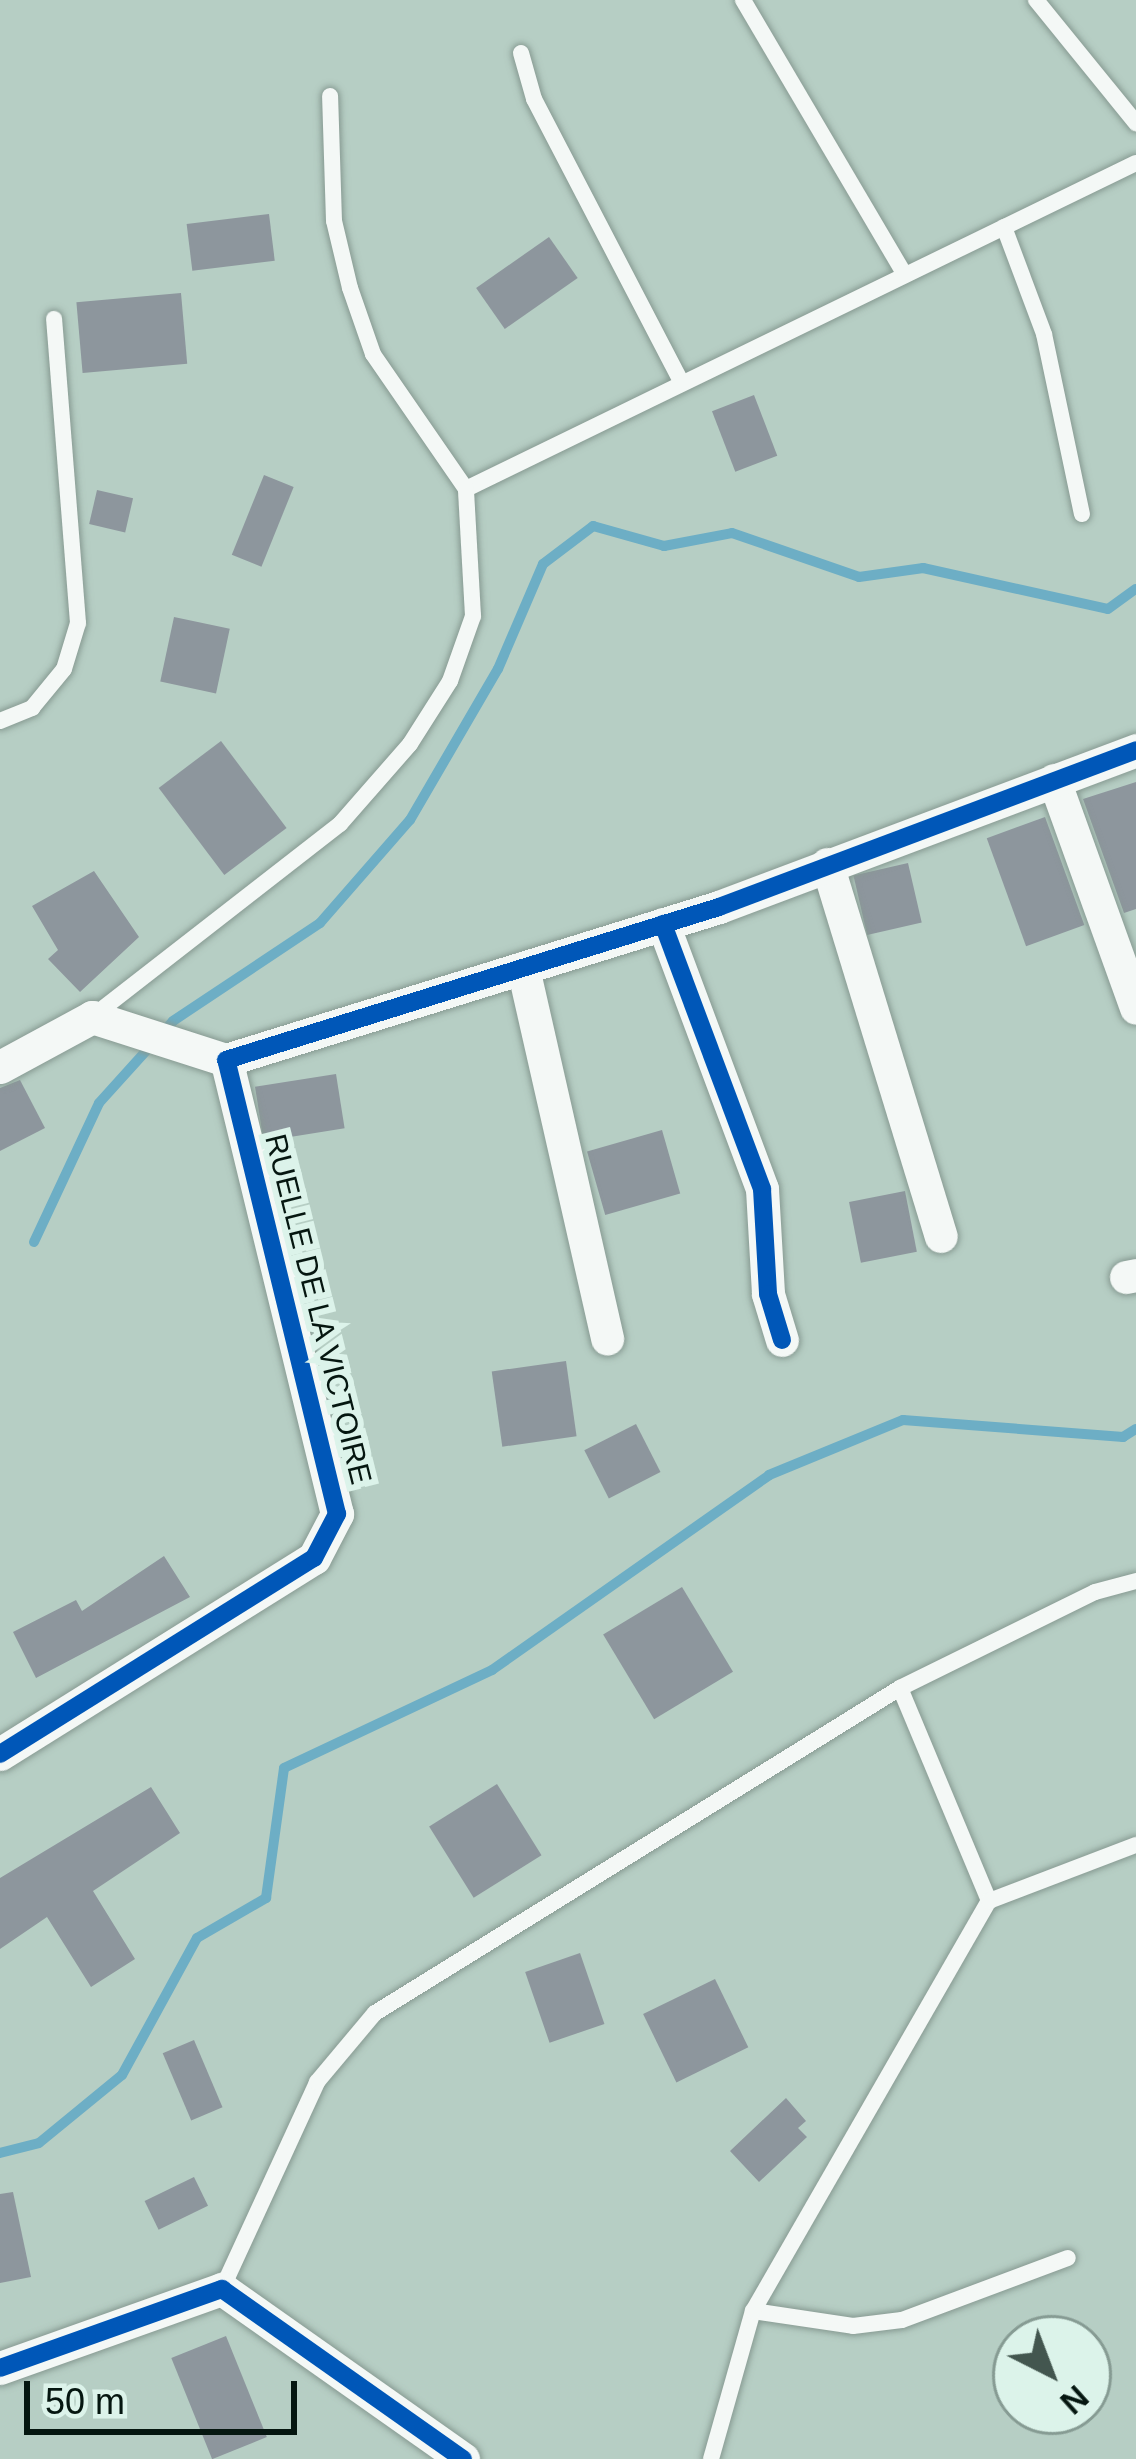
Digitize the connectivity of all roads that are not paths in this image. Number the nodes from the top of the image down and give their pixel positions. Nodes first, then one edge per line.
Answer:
1 (742, 0) edge
2 (1036, 0) edge
3 (521, 53) dead end
4 (330, 96) dead end
5 (1136, 123) edge
6 (1136, 164) edge
7 (1004, 227) junction
8 (905, 275) junction
9 (54, 319) dead end
10 (682, 383) junction
11 (466, 489) junction
12 (1082, 514) dead end
13 (0, 721) edge
14 (1136, 750) edge
15 (1054, 780) junction
16 (827, 864) junction
17 (662, 924) junction
18 (523, 968) junction
19 (1136, 1009) edge
20 (92, 1017) junction
21 (226, 1060) junction
22 (0, 1067) edge
23 (941, 1236) dead end
24 (607, 1339) dead end
25 (782, 1340) dead end
26 (1136, 1581) edge
27 (900, 1688) junction
28 (0, 1754) edge
29 (1136, 1845) edge
30 (989, 1901) junction
31 (1068, 2258) dead end
32 (222, 2289) junction
33 (753, 2311) junction
34 (0, 2368) edge
35 (463, 2459) edge
36 (711, 2459) edge

1 - 8 lane
2 - 5 lane
3 - 10 lane
4 - 11 lane
6 - 7 lane
7 - 8 lane
7 - 12 lane
8 - 10 lane
9 - 13 lane
10 - 11 lane
11 - 20 lane
14 - 15 street
15 - 16 street
15 - 19 street
16 - 17 street
16 - 23 street
17 - 18 street
17 - 25 street
18 - 21 street
18 - 24 street
20 - 21 street
20 - 22 street
21 - 28 street, RUELLE DE LA VICTOIRE
26 - 27 lane
27 - 30 lane
27 - 32 lane
29 - 30 lane
30 - 33 lane
31 - 33 lane
32 - 34 street
32 - 35 street
33 - 36 lane

